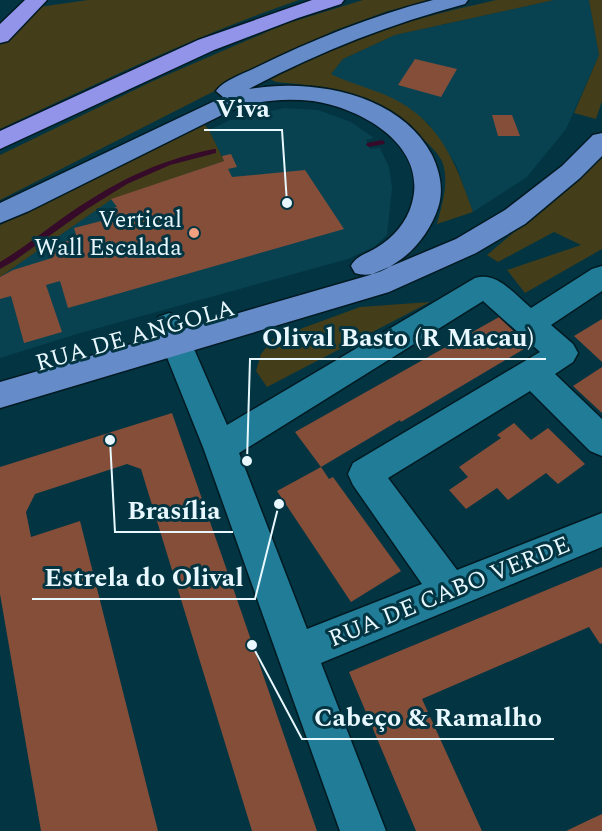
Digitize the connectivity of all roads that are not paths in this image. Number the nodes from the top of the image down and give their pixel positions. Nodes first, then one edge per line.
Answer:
1 (35, 0) edge
2 (334, 0) edge
3 (458, 0) edge
4 (0, 6) edge
5 (0, 36) edge
6 (0, 141) edge
7 (602, 141) edge
8 (96, 167) junction
9 (0, 214) edge
10 (445, 254) junction
11 (365, 266) junction
12 (602, 277) edge
13 (529, 324) junction
14 (173, 333) junction
15 (533, 373) junction
16 (0, 374) edge
17 (0, 395) edge
18 (602, 441) edge
19 (220, 447) junction
20 (602, 530) edge
21 (449, 591) junction
22 (297, 653) junction
23 (363, 831) edge

1 - 4 highway
1 - 5 highway
2 - 6 highway
3 - 8 main road
7 - 10 main road
8 - 9 main road
8 - 11 main road
10 - 11 main road, RUA DE ANGOLA
10 - 14 main road, RUA DE ANGOLA
11 - 14 main road, RUA DE ANGOLA
12 - 13 street
13 - 15 street
13 - 19 street
14 - 16 main road, RUA DE ANGOLA
14 - 17 main road, RUA DE ANGOLA
14 - 19 street
15 - 18 street
15 - 21 street
19 - 22 street
20 - 21 street, RUA DE CABO VERDE
21 - 22 street, RUA DE CABO VERDE
22 - 23 street

